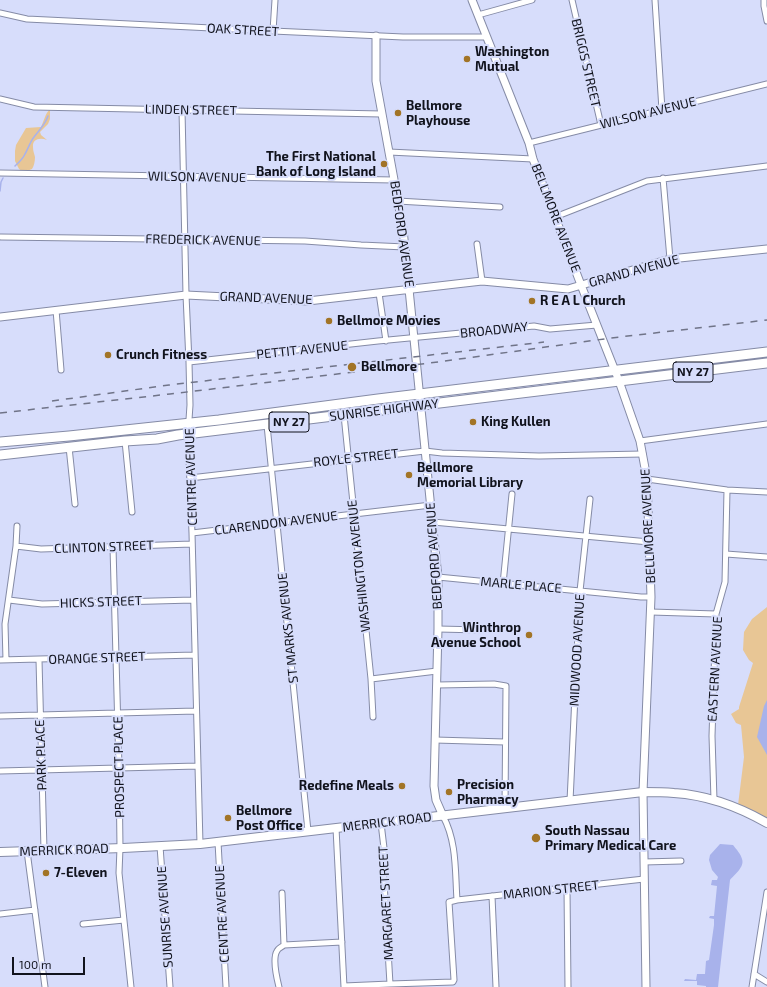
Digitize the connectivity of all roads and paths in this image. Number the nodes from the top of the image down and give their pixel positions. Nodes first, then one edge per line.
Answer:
1 (275, 0) edge
2 (472, 0) edge
3 (532, 0) edge
4 (572, 0) edge
5 (655, 0) edge
6 (764, 0) edge
7 (0, 13) edge
8 (478, 15) junction
9 (767, 21) edge
10 (273, 32) junction
11 (376, 36) junction
12 (486, 37) junction
13 (767, 84) edge
14 (0, 99) edge
15 (182, 110) junction
16 (662, 110) junction
17 (382, 114) junction
18 (601, 125) junction
19 (529, 143) junction
20 (389, 152) junction
21 (533, 159) junction
22 (767, 166) edge
23 (0, 173) edge
24 (183, 176) junction
25 (664, 178) junction
26 (394, 180) junction
27 (398, 201) junction
28 (500, 207) dead end
29 (555, 217) junction
30 (1, 236) edge
31 (185, 240) junction
32 (477, 244) dead end
33 (405, 247) junction
34 (767, 249) edge
35 (670, 259) junction
36 (482, 281) junction
37 (581, 285) junction
38 (409, 289) junction
39 (379, 293) junction
40 (186, 295) junction
41 (56, 310) junction
42 (0, 317) edge
43 (597, 325) junction
44 (414, 338) junction
45 (386, 341) junction
46 (767, 352) edge
47 (189, 362) junction
48 (767, 363) edge
49 (61, 370) dead end
50 (615, 370) junction
51 (619, 381) junction
52 (420, 394) junction
53 (421, 405) junction
54 (344, 415) junction
55 (189, 423) junction
56 (767, 424) edge
57 (267, 425) junction
58 (188, 434) junction
59 (124, 441) junction
60 (640, 441) junction
61 (0, 442) edge
62 (69, 447) junction
63 (425, 451) junction
64 (643, 454) junction
65 (0, 455) edge
66 (348, 459) junction
67 (271, 468) junction
68 (190, 478) junction
69 (647, 479) junction
70 (727, 490) junction
71 (767, 492) edge
72 (512, 494) dead end
73 (590, 499) dead end
74 (75, 504) dead end
75 (431, 505) junction
76 (132, 512) dead end
77 (354, 514) junction
78 (433, 522) junction
79 (277, 523) junction
80 (17, 526) dead end
81 (509, 529) junction
82 (192, 533) junction
83 (586, 536) junction
84 (649, 542) junction
85 (192, 544) junction
86 (16, 546) junction
87 (113, 547) junction
88 (726, 554) junction
89 (767, 557) edge
90 (438, 578) junction
91 (503, 584) junction
92 (580, 591) junction
93 (652, 597) junction
94 (9, 600) junction
95 (193, 600) junction
96 (115, 602) junction
97 (651, 612) junction
98 (716, 614) junction
99 (438, 629) junction
100 (482, 630) dead end
101 (195, 655) junction
102 (116, 657) junction
103 (3, 660) edge
104 (39, 660) junction
105 (437, 671) junction
106 (371, 679) junction
107 (437, 684) junction
108 (196, 711) junction
109 (118, 713) junction
110 (40, 715) junction
111 (0, 716) edge
112 (373, 717) dead end
113 (435, 740) junction
114 (505, 742) junction
115 (198, 766) junction
116 (120, 768) junction
117 (42, 770) junction
118 (0, 771) edge
119 (643, 792) junction
120 (714, 800) junction
121 (570, 801) junction
122 (505, 808) junction
123 (443, 816) junction
124 (381, 823) junction
125 (767, 823) edge
126 (336, 828) junction
127 (308, 831) junction
128 (218, 842) junction
129 (200, 844) junction
130 (160, 846) junction
131 (120, 848) junction
132 (44, 850) junction
133 (27, 851) junction
134 (0, 852) edge
135 (682, 861) dead end
136 (644, 862) junction
137 (644, 879) junction
138 (567, 888) junction
139 (282, 893) dead end
140 (767, 895) edge
141 (492, 896) junction
142 (457, 900) junction
143 (35, 910) junction
144 (0, 914) edge
145 (124, 920) junction
146 (83, 924) dead end
147 (342, 942) junction
148 (284, 945) junction
149 (754, 974) junction
150 (767, 982) edge
151 (390, 984) junction
152 (421, 985) edge
153 (45, 987) edge
154 (131, 987) edge
155 (170, 987) edge
156 (226, 987) edge
157 (279, 987) edge
158 (344, 987) edge
159 (496, 987) edge
160 (568, 987) edge
161 (646, 987) edge
162 (752, 987) edge

1 - 10 street
2 - 8 street, BELLMORE AVENUE
3 - 8 street
4 - 18 street, BRIGGS STREET
5 - 16 street
6 - 9 street
7 - 10 street, OAK STREET
8 - 12 street, BELLMORE AVENUE
10 - 11 street, OAK STREET
11 - 12 street, OAK STREET
11 - 17 street, BEDFORD AVENUE
12 - 19 street, BELLMORE AVENUE
13 - 16 street, WILSON AVENUE
14 - 15 street, LINDEN STREET
15 - 17 street, LINDEN STREET
15 - 24 street, CENTRE AVENUE
16 - 18 street, WILSON AVENUE
17 - 20 street, BEDFORD AVENUE
18 - 19 street, WILSON AVENUE
19 - 21 street, BELLMORE AVENUE
20 - 21 street
20 - 26 street, BEDFORD AVENUE
21 - 29 street, BELLMORE AVENUE
22 - 25 street
23 - 24 street, WILSON AVENUE
24 - 26 street, WILSON AVENUE
24 - 31 street, CENTRE AVENUE
25 - 29 street
25 - 35 street
26 - 27 street, BEDFORD AVENUE
27 - 28 street
27 - 33 street, BEDFORD AVENUE
29 - 37 street, BELLMORE AVENUE
30 - 31 street, FREDERICK AVENUE
31 - 33 street, FREDERICK AVENUE
31 - 40 street, CENTRE AVENUE
32 - 36 street
33 - 38 street, BEDFORD AVENUE
34 - 35 street, GRAND AVENUE
35 - 37 street, GRAND AVENUE
36 - 37 street, GRAND AVENUE
36 - 38 street, GRAND AVENUE
37 - 43 street, BELLMORE AVENUE
38 - 39 street, GRAND AVENUE
38 - 44 street, BEDFORD AVENUE
39 - 40 street, GRAND AVENUE
39 - 45 street
40 - 41 street, GRAND AVENUE
40 - 47 street, CENTRE AVENUE
41 - 42 street, GRAND AVENUE
41 - 49 street
43 - 44 street, BROADWAY
43 - 50 street, BELLMORE AVENUE
44 - 45 street, PETTIT AVENUE
44 - 52 street, BEDFORD AVENUE
45 - 47 street, PETTIT AVENUE
46 - 50 highway, SUNRISE HIGHWAY / NY 27
47 - 55 street, CENTRE AVENUE
48 - 51 highway, SUNRISE HIGHWAY / NY 27
50 - 51 street, BELLMORE AVENUE
50 - 52 highway, SUNRISE HIGHWAY / NY 27
51 - 53 highway, SUNRISE HIGHWAY / NY 27
51 - 60 street, BELLMORE AVENUE
52 - 53 street, BEDFORD AVENUE
52 - 55 highway, SUNRISE HIGHWAY / NY 27
53 - 54 highway, SUNRISE HIGHWAY / NY 27
53 - 63 street, BEDFORD AVENUE
54 - 57 highway, SUNRISE HIGHWAY / NY 27
54 - 66 street, WASHINGTON AVENUE
55 - 58 street, CENTRE AVENUE
55 - 61 highway, SUNRISE HIGHWAY / NY 27
56 - 60 street
57 - 58 highway, SUNRISE HIGHWAY / NY 27
57 - 67 street, ST MARKS AVENUE
58 - 59 highway, SUNRISE HIGHWAY / NY 27
58 - 68 street, CENTRE AVENUE
59 - 62 highway, SUNRISE HIGHWAY / NY 27
59 - 76 street
60 - 64 street, BELLMORE AVENUE
62 - 65 highway, SUNRISE HIGHWAY / NY 27
62 - 74 street
63 - 64 street, ROYLE STREET
63 - 66 street, ROYLE STREET
63 - 75 street, BEDFORD AVENUE
64 - 69 street, BELLMORE AVENUE
66 - 67 street, ROYLE STREET
66 - 77 street, WASHINGTON AVENUE
67 - 68 street, ROYLE STREET
67 - 79 street, ST MARKS AVENUE
68 - 82 street, CENTRE AVENUE
69 - 70 street
69 - 84 street, BELLMORE AVENUE
70 - 71 street
70 - 88 street, EASTERN AVENUE
72 - 81 street
73 - 83 street, MIDWOOD AVENUE
75 - 77 street, CLARENDON AVENUE
75 - 78 street, BEDFORD AVENUE
77 - 79 street, CLARENDON AVENUE
77 - 106 street, WASHINGTON AVENUE
78 - 81 street
78 - 90 street, BEDFORD AVENUE
79 - 82 street, CLARENDON AVENUE
79 - 127 street, ST MARKS AVENUE
80 - 86 street
81 - 83 street
81 - 91 street
82 - 85 street, CENTRE AVENUE
83 - 84 street
83 - 92 street, MIDWOOD AVENUE
84 - 93 street, BELLMORE AVENUE
85 - 87 street, CLINTON STREET
85 - 95 street, CENTRE AVENUE
86 - 87 street, CLINTON STREET
86 - 94 street
87 - 96 street, PROSPECT PLACE
88 - 89 street
88 - 98 street, EASTERN AVENUE
90 - 91 street, MARLE PLACE
90 - 99 street, BEDFORD AVENUE
91 - 92 street, MARLE PLACE
92 - 93 street, MARLE PLACE
92 - 121 street, MIDWOOD AVENUE
93 - 97 street, BELLMORE AVENUE
94 - 96 street, HICKS STREET
94 - 103 street
95 - 96 street, HICKS STREET
95 - 101 street, CENTRE AVENUE
96 - 102 street, PROSPECT PLACE
97 - 98 street
97 - 119 street, BELLMORE AVENUE
98 - 120 street, EASTERN AVENUE
99 - 100 street
99 - 105 street, BEDFORD AVENUE
101 - 102 street, ORANGE STREET
101 - 108 street, CENTRE AVENUE
102 - 104 street, ORANGE STREET
102 - 109 street, PROSPECT PLACE
103 - 104 street, ORANGE STREET
104 - 110 street, PARK PLACE
105 - 106 street
105 - 107 street, BEDFORD AVENUE
106 - 112 street, WASHINGTON AVENUE
107 - 113 street, BEDFORD AVENUE
107 - 114 street
108 - 109 street
108 - 115 street, CENTRE AVENUE
109 - 110 street
109 - 116 street, PROSPECT PLACE
110 - 111 street
110 - 117 street, PARK PLACE
113 - 114 street
113 - 123 street, BEDFORD AVENUE
114 - 122 street
115 - 116 street
115 - 129 street, CENTRE AVENUE
116 - 117 street
116 - 131 street, PROSPECT PLACE
117 - 118 street
117 - 132 street, PARK PLACE
119 - 120 main road, MERRICK ROAD
119 - 121 main road, MERRICK ROAD
119 - 136 street, BELLMORE AVENUE
120 - 125 main road, MERRICK ROAD
121 - 122 main road, MERRICK ROAD
122 - 123 main road, MERRICK ROAD
123 - 124 main road, MERRICK ROAD
123 - 142 street
124 - 126 main road, MERRICK ROAD
124 - 151 street, MARGARET STREET
126 - 127 main road, MERRICK ROAD
126 - 147 street
127 - 128 main road, MERRICK ROAD
128 - 129 main road, MERRICK ROAD
128 - 156 street, CENTRE AVENUE
129 - 130 main road, MERRICK ROAD
130 - 131 main road, MERRICK ROAD
130 - 155 street, SUNRISE AVENUE
131 - 132 main road, MERRICK ROAD
131 - 145 street, PROSPECT PLACE
132 - 133 main road, MERRICK ROAD
133 - 134 main road, MERRICK ROAD
133 - 143 street
135 - 136 street
136 - 137 street, BELLMORE AVENUE
137 - 138 street, MARION STREET
137 - 161 street, BELLMORE AVENUE
138 - 141 street, MARION STREET
138 - 160 street
139 - 148 street
140 - 149 street
141 - 142 street, MARION STREET
141 - 159 street
142 - 152 street
143 - 144 street
143 - 153 street
145 - 146 street
145 - 154 street, PROSPECT PLACE
147 - 148 street
147 - 158 street
148 - 157 street
149 - 150 street
149 - 162 street
151 - 152 street
151 - 158 street

